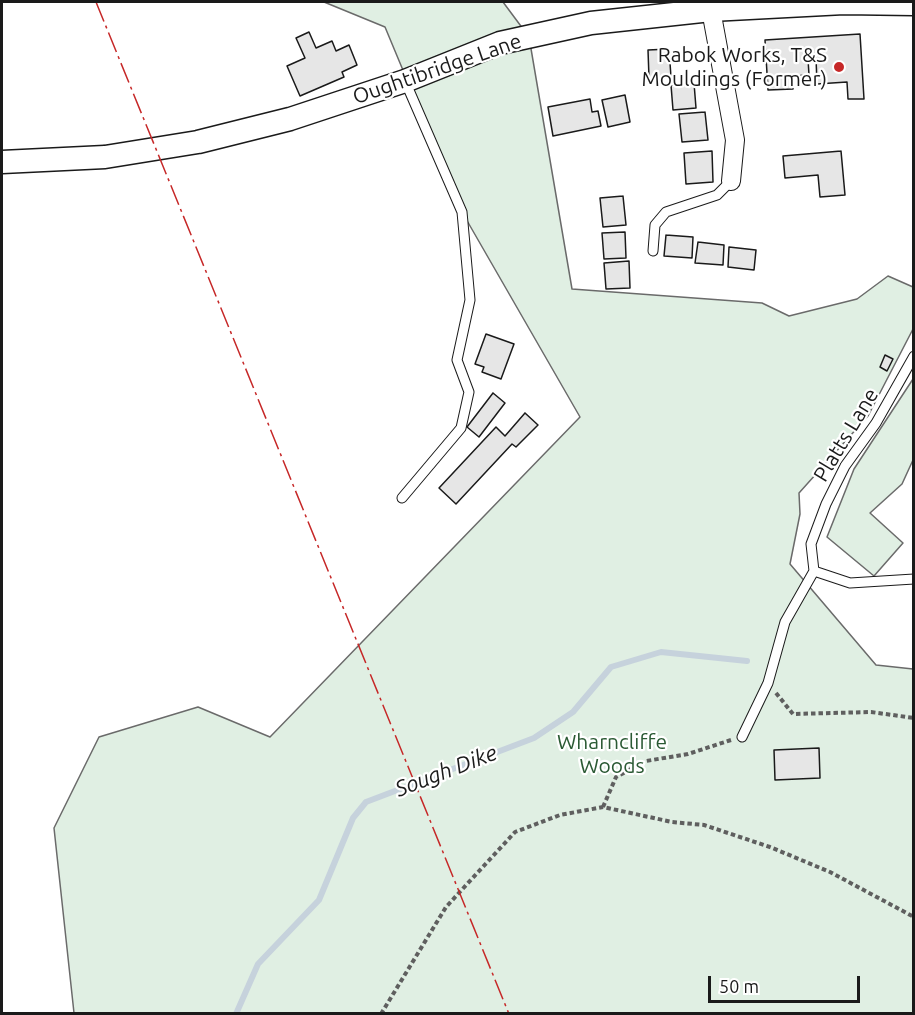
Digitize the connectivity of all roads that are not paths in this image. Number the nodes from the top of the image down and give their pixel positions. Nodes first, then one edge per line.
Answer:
1 (914, 4) edge
2 (711, 10) junction
3 (405, 81) junction
4 (2, 162) edge
5 (731, 181) joint
6 (653, 251) dead end
7 (914, 356) edge
8 (402, 498) dead end
9 (814, 571) junction
10 (914, 579) edge
11 (742, 737) road end

1 - 2 street, Oughtibridge Lane
2 - 3 street, Oughtibridge Lane
2 - 5 street
3 - 4 street, Oughtibridge Lane
3 - 8 lane
5 - 6 lane
7 - 9 lane, Platts Lane
9 - 10 lane
9 - 11 lane

